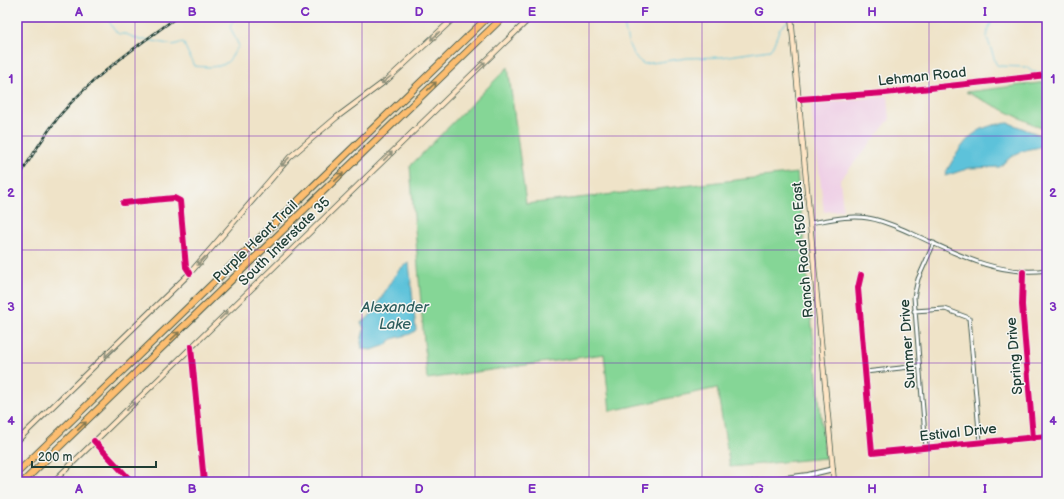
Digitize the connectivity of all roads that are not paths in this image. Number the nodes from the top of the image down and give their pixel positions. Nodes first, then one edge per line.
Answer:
1 (455, 17) edge
2 (488, 17) edge
3 (503, 17) edge
4 (531, 17) edge
5 (792, 17) edge
6 (1047, 75) edge
7 (800, 99) junction
8 (123, 203) dead end
9 (810, 223) junction
10 (934, 243) junction
11 (1047, 270) edge
12 (1023, 272) junction
13 (190, 273) junction
14 (861, 275) dead end
15 (914, 311) junction
16 (191, 347) junction
17 (919, 366) junction
18 (865, 372) junction
19 (1047, 436) edge
20 (1033, 438) junction
21 (17, 441) edge
22 (94, 441) junction
23 (980, 442) junction
24 (926, 448) junction
25 (833, 469) junction
26 (17, 473) edge
27 (23, 482) edge
28 (53, 482) edge
29 (132, 482) edge
30 (204, 482) edge
31 (753, 482) edge
32 (834, 482) edge

1 -> 13 main road
2 - 26 highway, Purple Heart Trail
27 -> 3 highway, Purple Heart Trail
16 -> 4 main road, South Interstate 35
5 - 7 main road, Ranch Road 150 East
6 - 7 street, Lehman Road
7 - 9 main road, Ranch Road 150 East
8 - 13 street
9 - 10 street
9 - 25 main road, Ranch Road 150 East
10 - 12 street
10 - 15 street, Summer Drive
11 - 12 street
12 - 20 street, Spring Drive
13 -> 21 main road
14 - 18 street
15 - 17 street, Summer Drive
15 - 23 street
22 -> 16 main road, South Interstate 35
16 - 30 street
17 - 18 street
17 - 24 street, Summer Drive
18 - 24 street, Estival Drive
19 - 20 street, Estival Drive
20 - 23 street, Estival Drive
22 - 28 main road, South Interstate 35
22 - 29 street
23 - 24 street, Estival Drive
25 - 31 street
25 - 32 main road, Ranch Road 150 East

